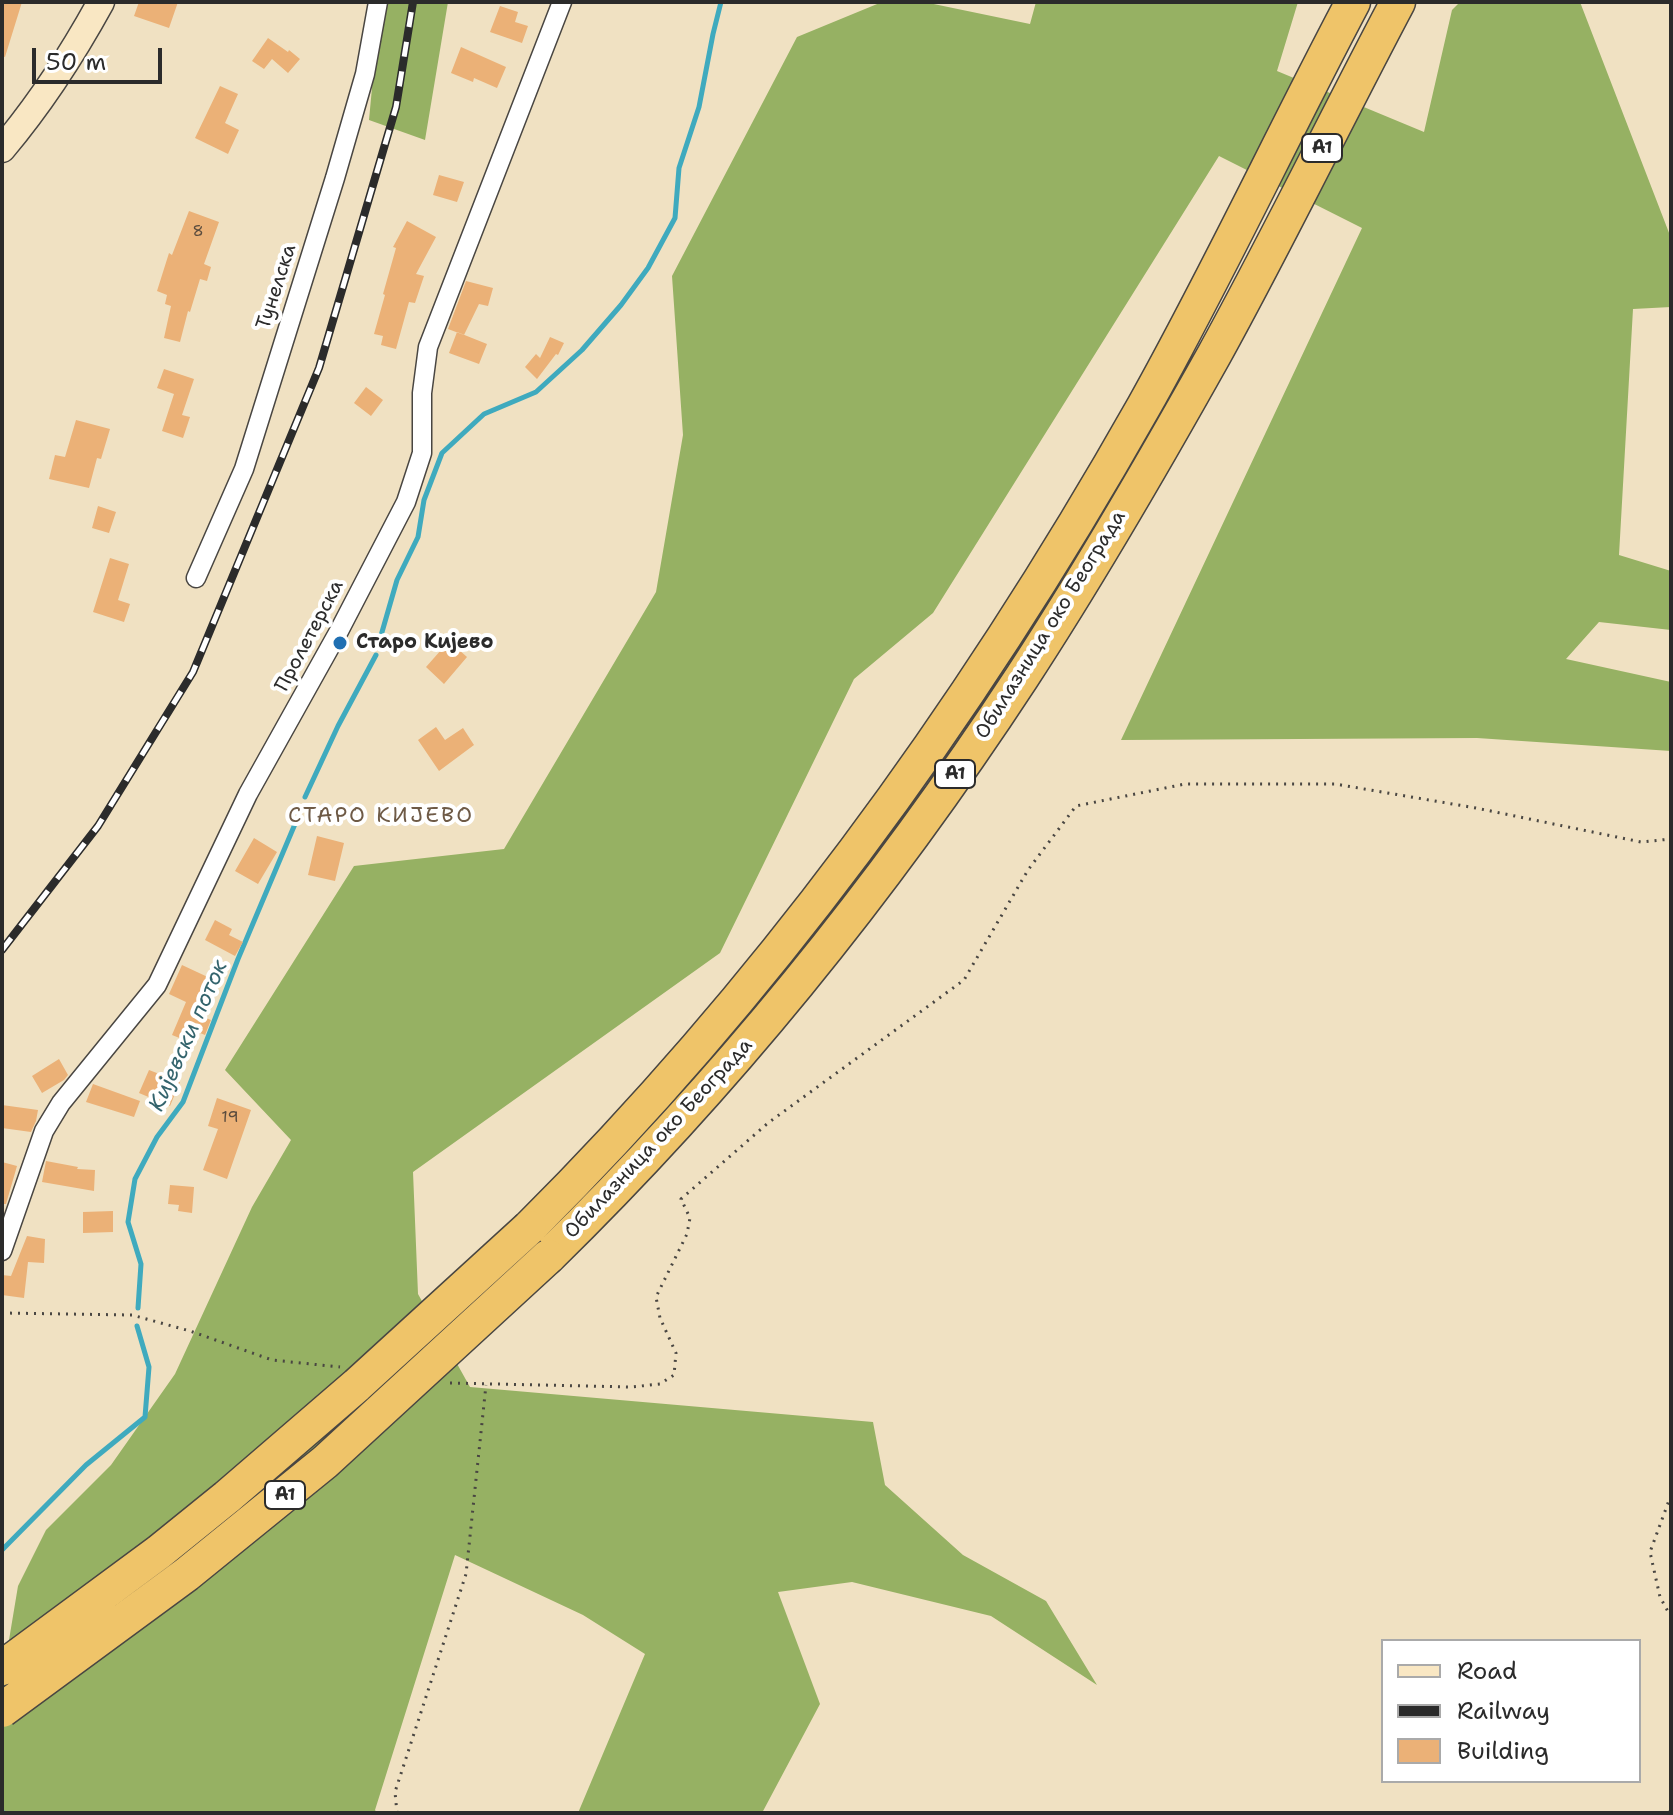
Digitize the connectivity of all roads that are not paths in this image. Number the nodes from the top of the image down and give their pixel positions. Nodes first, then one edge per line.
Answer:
1 (101, 2) edge
2 (378, 2) edge
3 (562, 2) edge
4 (1353, 2) edge
5 (1398, 2) edge
6 (2, 149) edge
7 (196, 578) dead end
8 (2, 1251) edge
9 (2, 1668) edge
10 (2, 1710) edge

1 - 6 main road
2 - 7 street, Тунелска
3 - 8 street, Пролетерска
4 - 9 highway, Обилазница око Београда / A1, bridge
5 - 10 highway, Обилазница око Београда / A1, bridge

